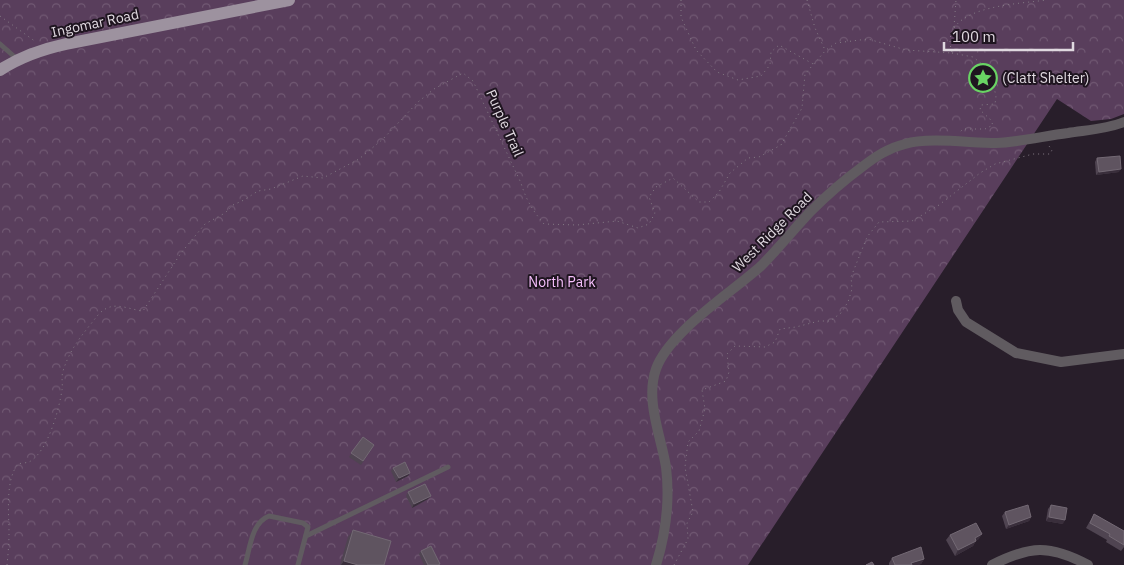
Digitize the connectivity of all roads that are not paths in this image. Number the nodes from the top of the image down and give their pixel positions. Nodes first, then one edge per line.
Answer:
1 (289, 0) edge
2 (0, 44) edge
3 (17, 60) junction
4 (0, 70) edge
5 (1124, 122) edge
6 (956, 301) dead end
7 (1124, 354) edge
8 (448, 467) dead end
9 (306, 536) junction
10 (245, 565) edge
11 (298, 565) edge
12 (656, 565) edge
13 (992, 565) edge
14 (1088, 565) edge

1 - 3 main road, Ingomar Road
2 - 3 lane
3 - 4 main road, Ingomar Road
5 - 12 street, West Ridge Road
6 - 7 street
8 - 9 lane
9 - 10 lane
9 - 11 lane
13 - 14 street

